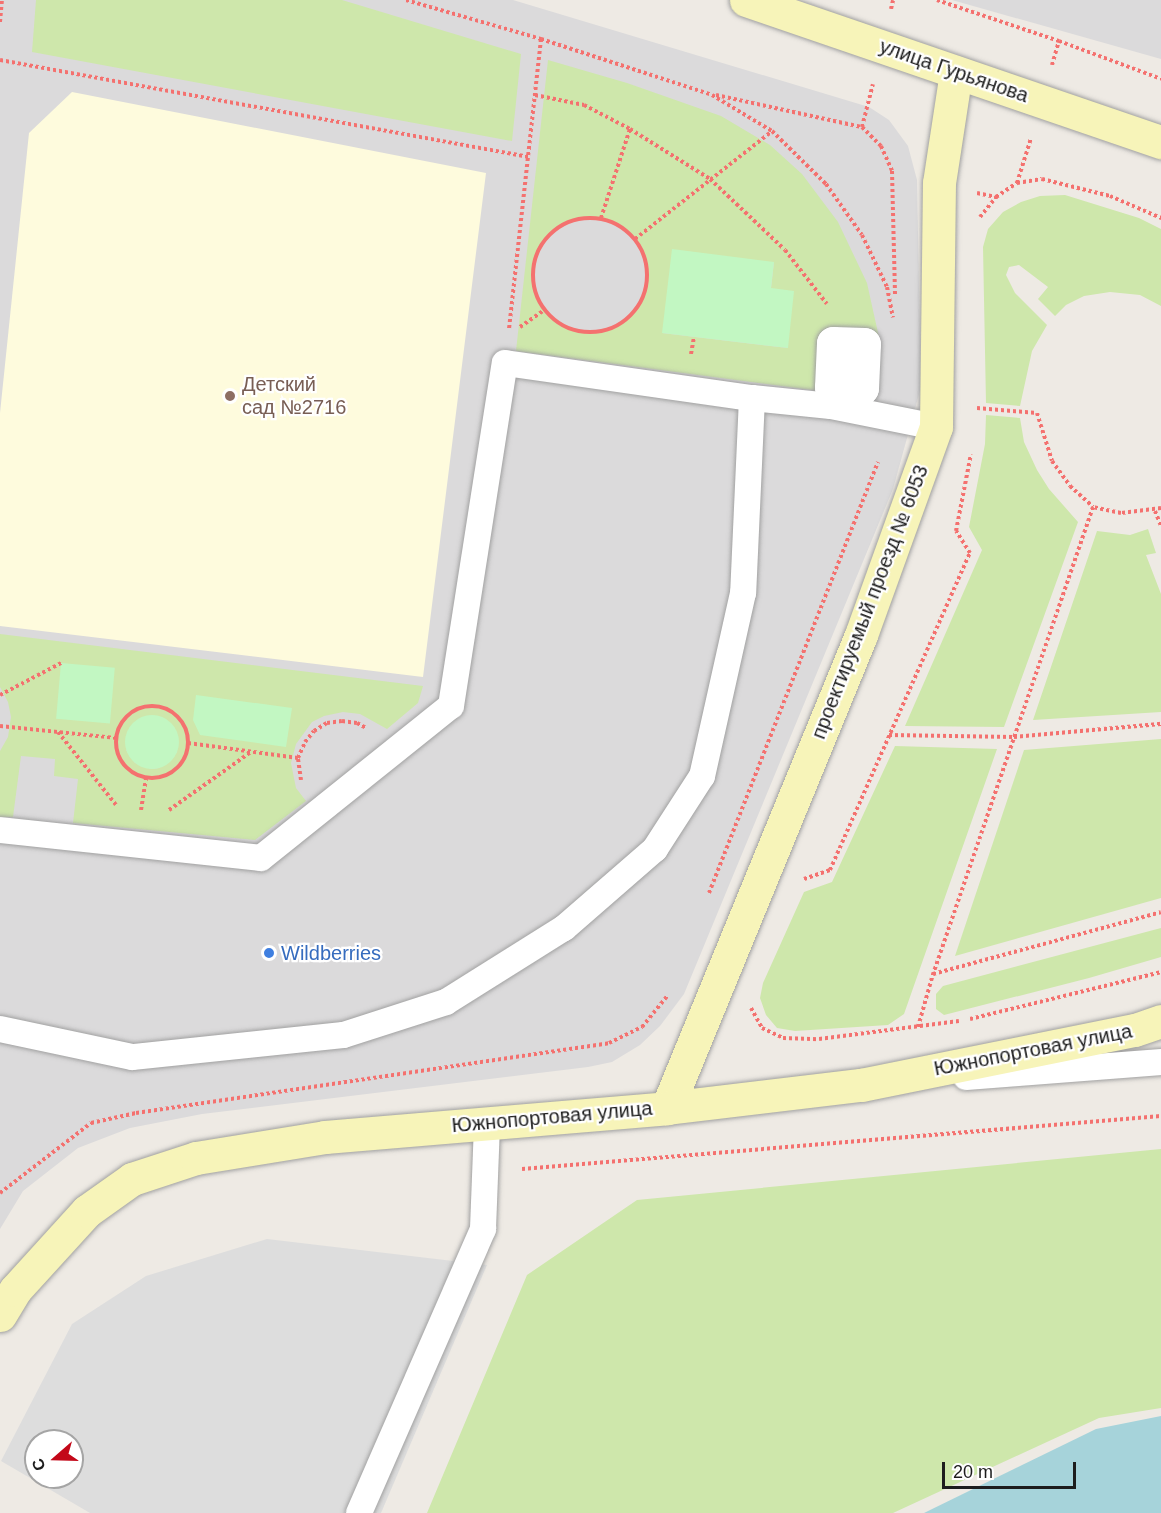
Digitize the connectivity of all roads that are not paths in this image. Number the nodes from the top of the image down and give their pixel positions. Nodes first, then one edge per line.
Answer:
1 (746, 0) edge
2 (956, 72) junction
3 (1161, 142) edge
4 (752, 398) junction
5 (936, 427) junction
6 (0, 830) edge
7 (1161, 1021) edge
8 (0, 1029) edge
9 (1161, 1062) edge
10 (861, 1084) junction
11 (668, 1107) junction
12 (487, 1123) junction
13 (0, 1315) edge
14 (359, 1513) edge

1 - 2 main road, улица Гурьянова
2 - 3 main road, улица Гурьянова
2 - 5 main road, проектируемый проезд № 6053
4 - 5 lane
4 - 6 lane
4 - 8 lane
5 - 11 main road, проектируемый проезд № 6053
7 - 10 main road, Южнопортовая улица
9 - 10 lane
10 - 11 main road, Южнопортовая улица
11 - 12 main road, Южнопортовая улица
12 - 13 main road, Южнопортовая улица
12 - 14 lane

